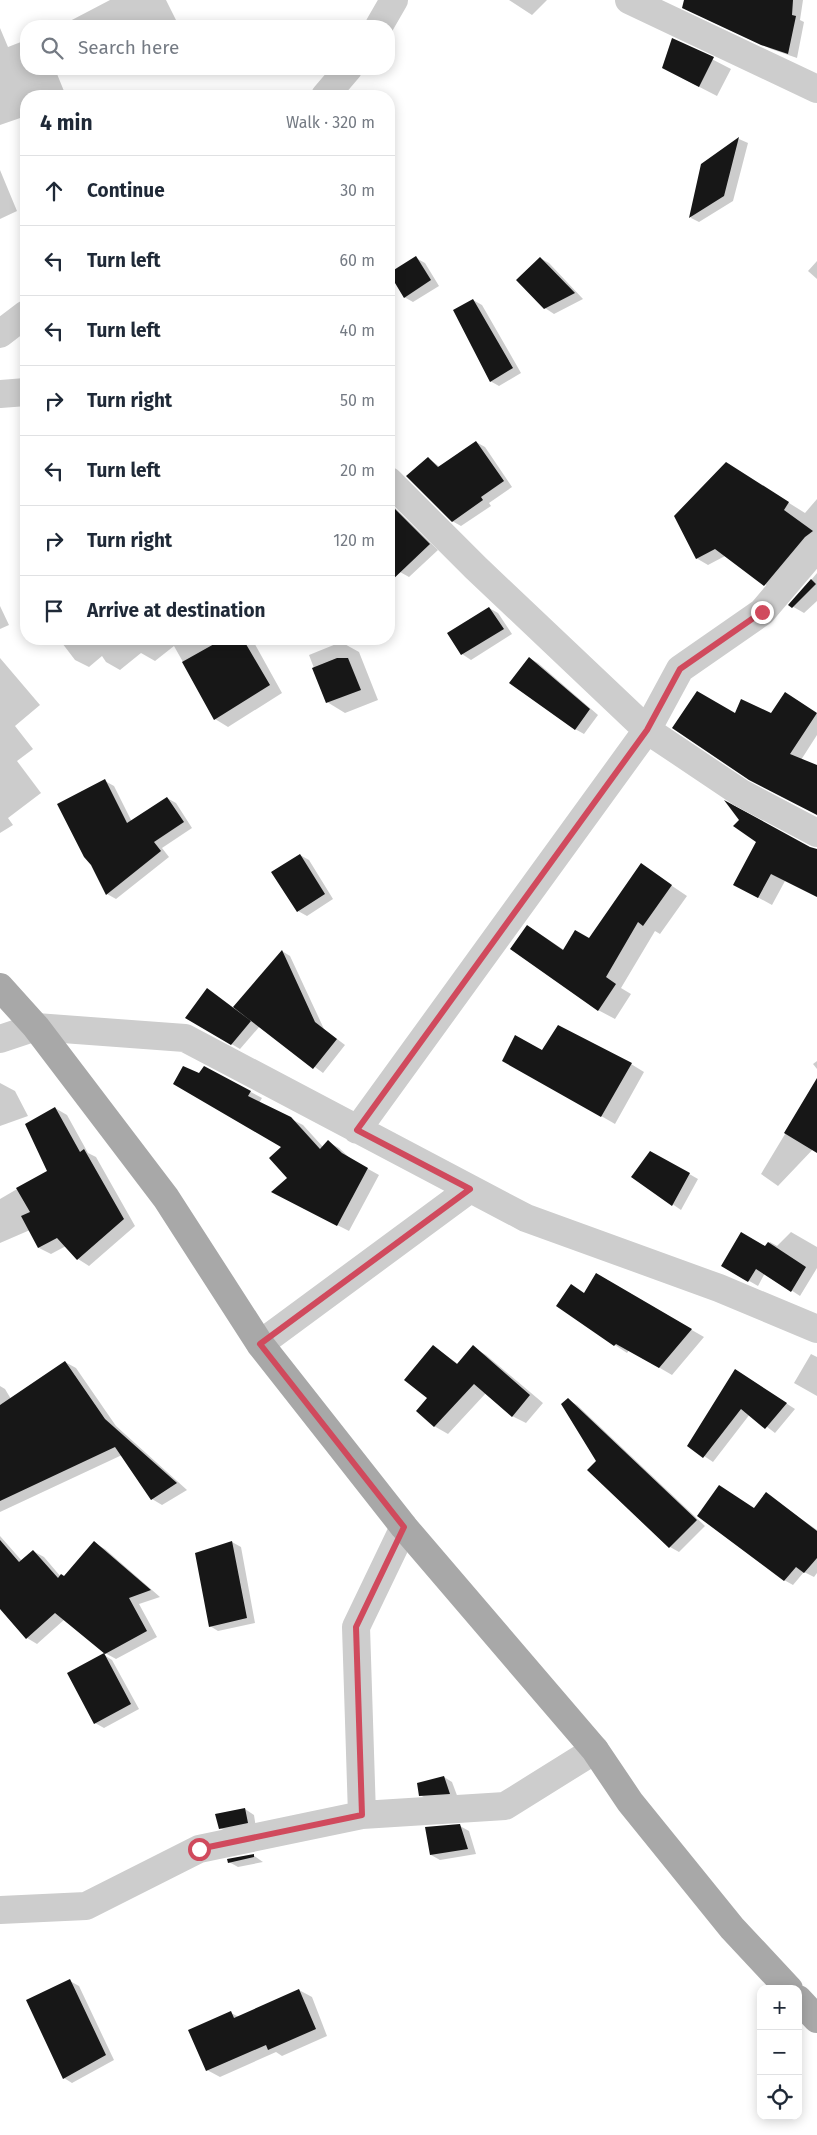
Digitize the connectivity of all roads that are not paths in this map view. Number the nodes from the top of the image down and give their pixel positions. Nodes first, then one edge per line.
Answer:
1 (394, 0) edge
2 (629, 0) edge
3 (382, 20) edge
4 (343, 75) edge
5 (817, 89) edge
6 (330, 90) edge
7 (20, 319) edge
8 (0, 334) edge
9 (20, 392) edge
10 (0, 394) edge
11 (395, 487) edge
12 (817, 548) edge
13 (647, 730) junction
14 (817, 833) edge
15 (0, 987) edge
16 (36, 1027) junction
17 (0, 1039) edge
18 (357, 1130) junction
19 (470, 1189) junction
20 (817, 1329) edge
21 (260, 1344) junction
22 (404, 1527) junction
23 (595, 1750) junction
24 (362, 1815) junction
25 (0, 1910) edge
26 (785, 1985) edge
27 (802, 2003) edge
28 (817, 2019) edge

1 - 3 street
2 - 5 street
4 - 6 street
7 - 8 street
9 - 10 street
11 - 13 street
12 - 13 street
13 - 14 street
13 - 18 street
15 - 16 main road
16 - 17 street
16 - 18 street
16 - 21 main road
18 - 19 street
19 - 20 street
19 - 21 street
21 - 22 main road
22 - 23 main road
22 - 24 street
23 - 24 street
23 - 26 main road
24 - 25 street
27 - 28 main road

